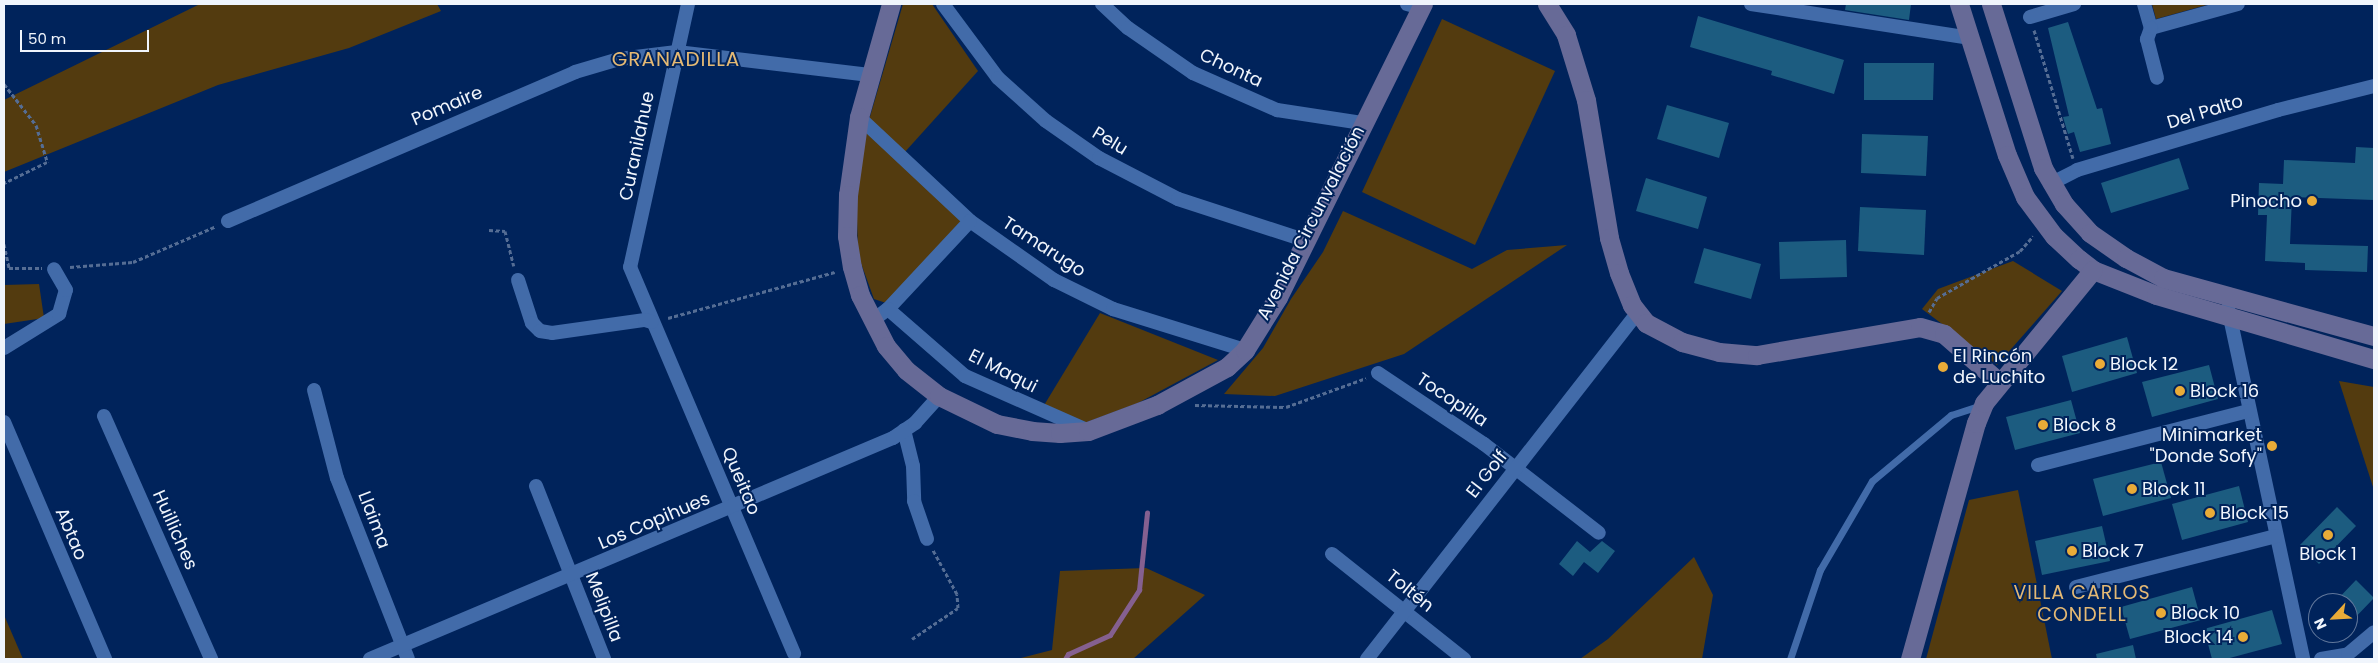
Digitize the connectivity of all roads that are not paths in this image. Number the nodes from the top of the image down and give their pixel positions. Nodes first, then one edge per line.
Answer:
1 (688, 4) edge
2 (891, 4) edge
3 (943, 4) edge
4 (1102, 4) edge
5 (1547, 4) edge
6 (1559, 4) edge
7 (1751, 4) edge
8 (1959, 4) edge
9 (1990, 4) edge
10 (2074, 4) edge
11 (2144, 4) edge
12 (2238, 4) edge
13 (1417, 5) edge
14 (2030, 17) road end
15 (2151, 28) junction
16 (1566, 35) junction
17 (1970, 38) junction
18 (676, 52) junction
19 (870, 75) junction
20 (2157, 78) dead end
21 (2374, 86) edge
22 (859, 117) junction
23 (1362, 123) junction
24 (2050, 184) junction
25 (2078, 220) junction
26 (228, 221) road end
27 (970, 221) junction
28 (1304, 240) junction
29 (630, 267) joint
30 (54, 269) road end
31 (2093, 270) junction
32 (2164, 278) junction
33 (518, 280) road end
34 (2227, 295) junction
35 (888, 309) junction
36 (1637, 313) junction
37 (2228, 315) junction
38 (872, 321) junction
39 (652, 322) junction
40 (2374, 336) edge
41 (4, 348) edge
42 (1245, 350) junction
43 (2374, 359) edge
44 (1378, 373) road end
45 (1999, 382) junction
46 (314, 390) dead end
47 (939, 396) junction
48 (1984, 404) junction
49 (2248, 410) junction
50 (104, 416) dead end
51 (4, 422) edge
52 (904, 430) junction
53 (1088, 431) junction
54 (2038, 465) dead end
55 (1515, 468) junction
56 (536, 486) dead end
57 (732, 508) junction
58 (1598, 533) dead end
59 (2276, 536) junction
60 (928, 539) road end
61 (1332, 554) dead end
62 (572, 576) junction
63 (2076, 587) dead end
64 (1405, 611) junction
65 (2374, 632) edge
66 (403, 645) junction
67 (794, 654) dead end
68 (105, 659) edge
69 (211, 659) edge
70 (370, 659) edge
71 (408, 659) edge
72 (604, 659) edge
73 (1368, 659) edge
74 (1464, 659) edge
75 (1790, 659) edge
76 (1910, 659) edge
77 (2303, 659) edge
78 (2321, 659) edge

1 - 18 street, Curanilahue
2 - 19 street, Avenida Circunvalación
3 - 28 street, Pelu
4 - 23 street, Chonta
5 - 16 street
6 - 16 street
7 - 17 street
8 - 17 street
9 - 24 street
10 - 14 street
11 - 15 street
12 - 15 street
13 - 23 street, Avenida Circunvalación
15 - 20 street
16 - 36 street
17 - 31 street
18 - 19 street, Pomaire
18 - 26 street, Pomaire
18 - 29 street, Curanilahue
19 - 22 street, Avenida Circunvalación
21 - 24 street, Del Palto
22 - 27 street, Tamarugo
22 - 38 street, Avenida Circunvalación
23 - 28 street, Avenida Circunvalación
24 - 25 street
25 - 31 street
25 - 32 street
27 - 35 street
27 - 42 street, Tamarugo
28 - 42 street, Avenida Circunvalación
29 - 39 street, Queitao
30 - 41 street
31 - 32 street
31 - 37 street
31 - 45 street
32 - 34 street
33 - 39 street
34 - 37 street
34 - 40 street
35 - 38 street
35 - 53 street, El Maqui
36 - 45 street
36 - 55 street, El Golf
37 - 43 street
37 - 49 street
38 - 47 street, Avenida Circunvalación
39 - 57 street, Queitao
42 - 53 street, Avenida Circunvalación
44 - 55 street, Tocopilla
45 - 48 street
46 - 66 street, Llaima
47 - 52 street, Los Copihues
47 - 53 street, Avenida Circunvalación
48 - 75 lane
48 - 76 street
49 - 54 street
49 - 59 street
50 - 69 street, Huilliches
51 - 68 street, Abtao
52 - 57 street, Los Copihues
52 - 60 street
55 - 58 street, Tocopilla
55 - 64 street, El Golf
56 - 62 street, Melipilla
57 - 62 street, Los Copihues
57 - 67 street, Queitao
59 - 63 street
59 - 77 street
61 - 64 street, Toltén
62 - 66 street, Los Copihues
62 - 72 street, Melipilla
64 - 73 street, El Golf
64 - 74 street, Toltén
65 - 78 street
66 - 70 street, Los Copihues
66 - 71 street, Llaima

